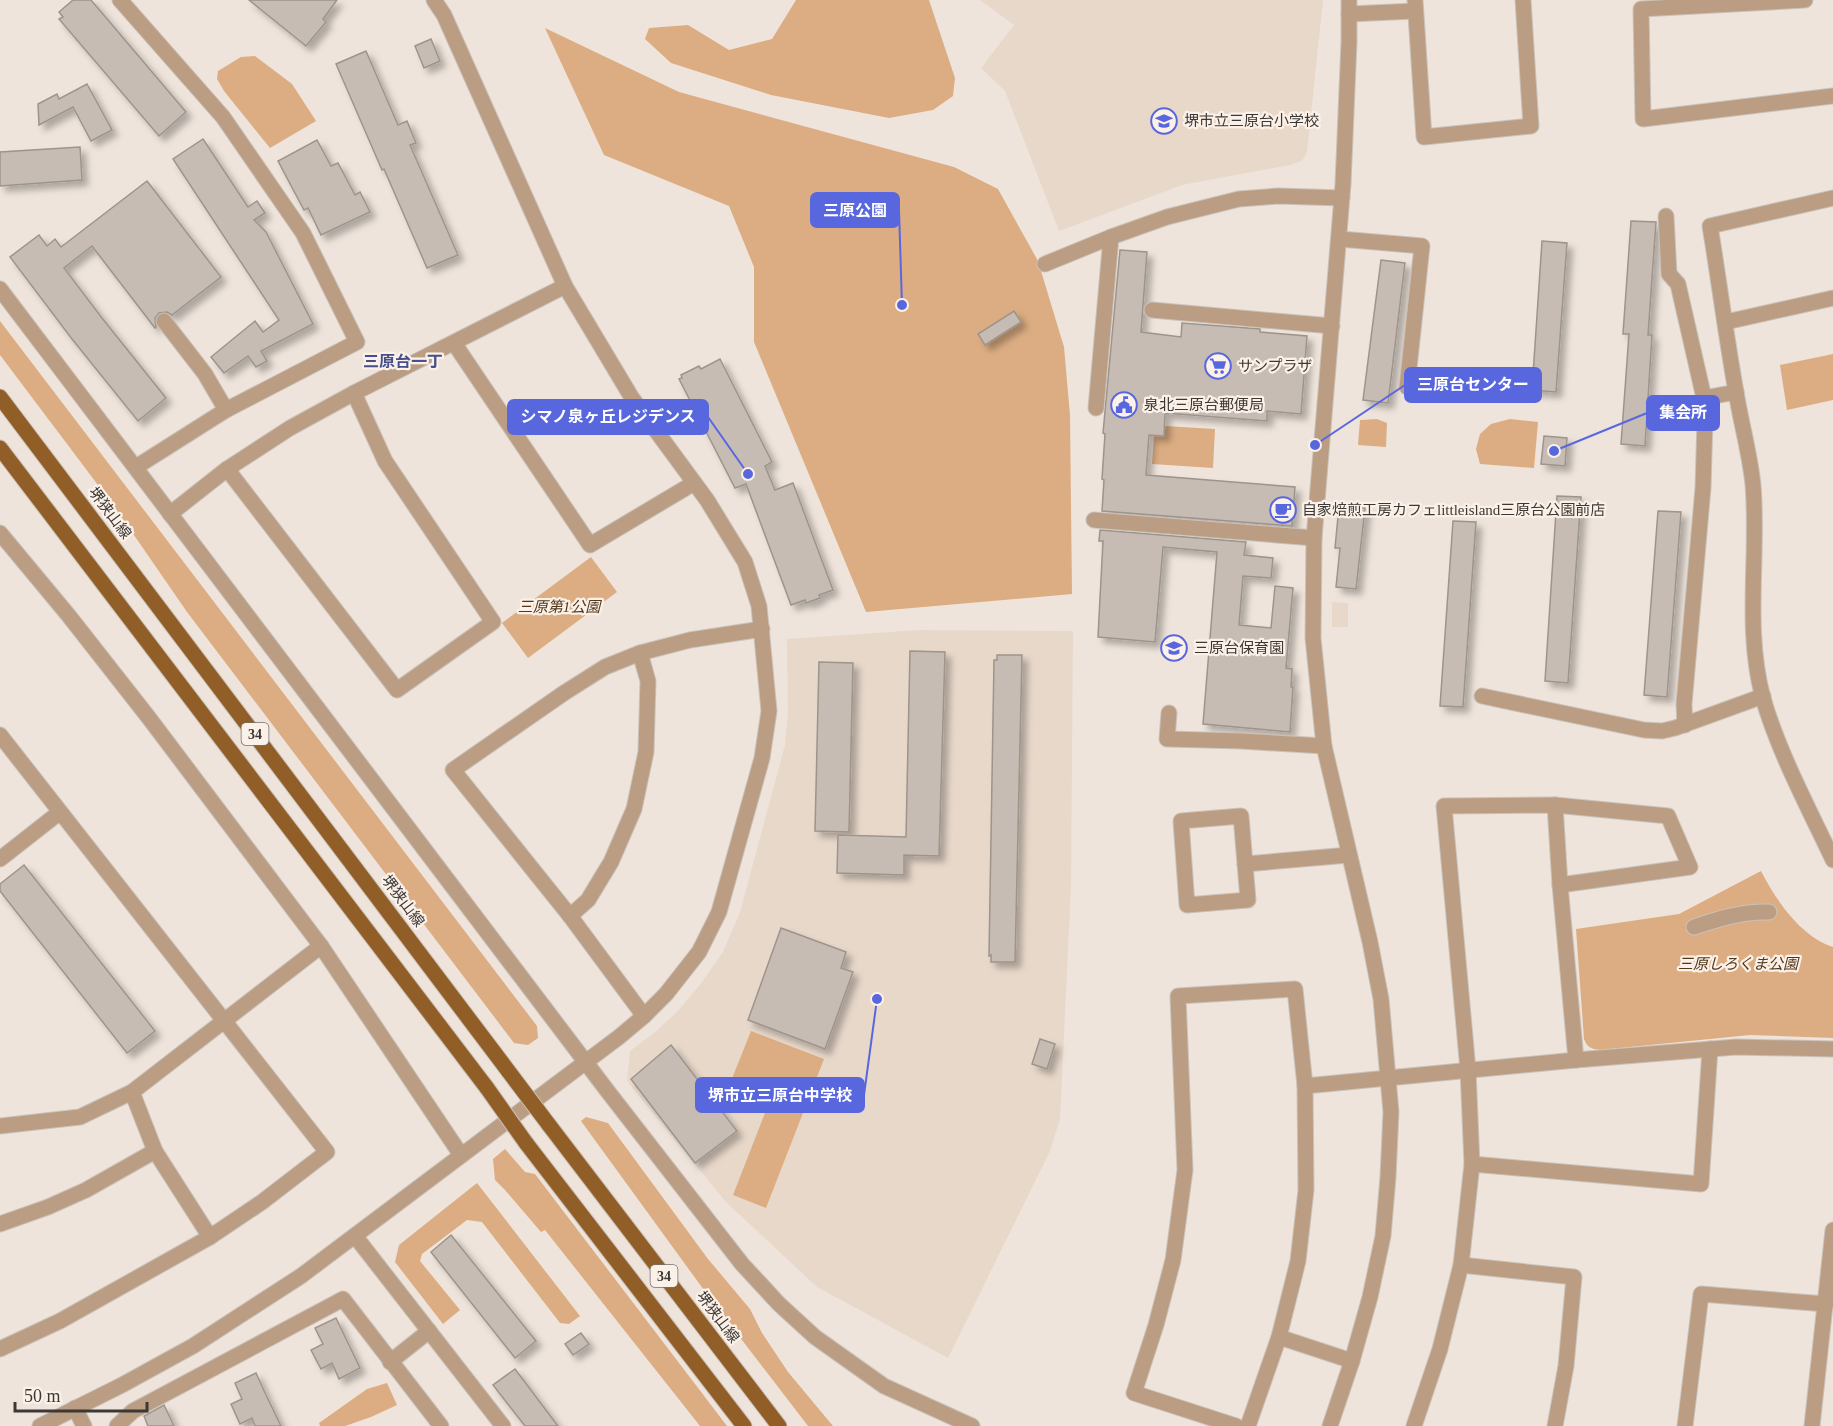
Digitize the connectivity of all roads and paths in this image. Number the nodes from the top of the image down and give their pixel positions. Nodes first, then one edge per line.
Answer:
1 (120, 0) edge
2 (434, 0) edge
3 (1523, 0) edge
4 (1805, 0) edge
5 (1415, 6) edge
6 (1349, 7) edge
7 (1833, 96) edge
8 (1342, 198) junction
9 (1833, 198) edge
10 (1666, 216) dead end
11 (1111, 237) junction
12 (1340, 239) junction
13 (1045, 264) dead end
14 (565, 286) junction
15 (0, 289) edge
16 (1833, 298) edge
17 (1152, 310) dead end
18 (164, 321) dead end
19 (1726, 322) junction
20 (1332, 326) junction
21 (454, 344) junction
22 (1407, 387) dead end
23 (1736, 392) junction
24 (354, 393) junction
25 (0, 396) edge
26 (1704, 398) junction
27 (1096, 408) dead end
28 (226, 410) junction
29 (2, 450) edge
30 (136, 467) junction
31 (227, 469) junction
32 (694, 483) junction
33 (170, 514) junction
34 (1094, 520) dead end
35 (0, 533) edge
36 (1314, 538) junction
37 (762, 629) junction
38 (640, 653) junction
39 (1482, 696) dead end
40 (1763, 696) junction
41 (1169, 713) dead end
42 (1685, 724) junction
43 (0, 735) edge
44 (1324, 746) junction
45 (1555, 805) junction
46 (60, 812) junction
47 (1349, 855) junction
48 (0, 860) edge
49 (1833, 860) edge
50 (1245, 864) junction
51 (1560, 885) junction
52 (1768, 912) dead end
53 (570, 916) junction
54 (1694, 927) dead end
55 (321, 946) junction
56 (644, 1016) junction
57 (223, 1021) junction
58 (1710, 1049) junction
59 (1833, 1049) edge
60 (1576, 1060) junction
61 (585, 1061) junction
62 (1468, 1070) junction
63 (1388, 1078) junction
64 (1305, 1086) junction
65 (132, 1092) junction
66 (0, 1126) edge
67 (155, 1151) junction
68 (461, 1155) junction
69 (1472, 1164) junction
70 (0, 1224) edge
71 (1833, 1230) edge
72 (355, 1236) junction
73 (210, 1237) junction
74 (1461, 1265) junction
75 (1826, 1304) junction
76 (429, 1331) junction
77 (1280, 1337) junction
78 (0, 1349) edge
79 (1352, 1361) junction
80 (390, 1362) junction
81 (75, 1408) junction
82 (40, 1426) edge
83 (84, 1426) edge
84 (117, 1426) edge
85 (441, 1426) edge
86 (503, 1426) edge
87 (744, 1426) edge
88 (779, 1426) edge
89 (972, 1426) edge
90 (1236, 1426) edge
91 (1248, 1426) edge
92 (1330, 1426) edge
93 (1414, 1426) edge
94 (1555, 1426) edge
95 (1685, 1426) edge
96 (1812, 1426) edge

1 - 28 street
2 - 14 street
3 - 5 street
4 - 7 street
5 - 6 street
6 - 8 street
8 - 11 street
8 - 12 street
9 - 19 street
10 - 26 street
11 - 13 street
11 - 27 street
12 - 20 street
12 - 22 street
14 - 21 street
14 - 32 street
15 - 30 street
16 - 19 street
17 - 20 street
18 - 28 street
19 - 23 street
20 - 36 street
21 - 24 street
21 - 32 street
23 - 26 street
23 - 40 street
24 - 31 street
24 - 31 street
25 - 88 main road, 堺狭山線 / 34, bridge
26 - 42 street
28 - 30 street
29 - 87 main road, 34, bridge
30 - 33 street
31 - 33 street
32 - 37 street
33 - 61 street
34 - 36 street
35 - 55 street
36 - 44 street
37 - 38 street
37 - 56 street
38 - 53 street
38 - 53 street
39 - 42 street
40 - 42 street
40 - 49 street
41 - 44 street
43 - 46 street
44 - 47 street
45 - 51 street
45 - 51 street
45 - 62 street
46 - 48 street
46 - 57 street
47 - 50 street
47 - 63 street
50 - 50 street
51 - 60 street
52 - 54 street
53 - 56 street
55 - 57 street
55 - 68 street
56 - 61 street
57 - 65 street
57 - 73 street
58 - 59 street
58 - 60 street
58 - 69 street
60 - 62 street
61 - 68 street
61 - 89 street
62 - 63 street
62 - 69 street
63 - 64 street
63 - 79 street
64 - 77 street
64 - 90 street
65 - 66 street
65 - 67 street
67 - 70 street
67 - 73 street
68 - 72 street
69 - 74 street
71 - 75 street
72 - 76 street
72 - 81 street
73 - 78 street
74 - 93 street
74 - 94 street
75 - 95 street
75 - 96 street
76 - 80 street
76 - 86 street
77 - 79 street
77 - 91 street
79 - 92 street
80 - 84 street
80 - 85 street
81 - 82 street
81 - 83 street

